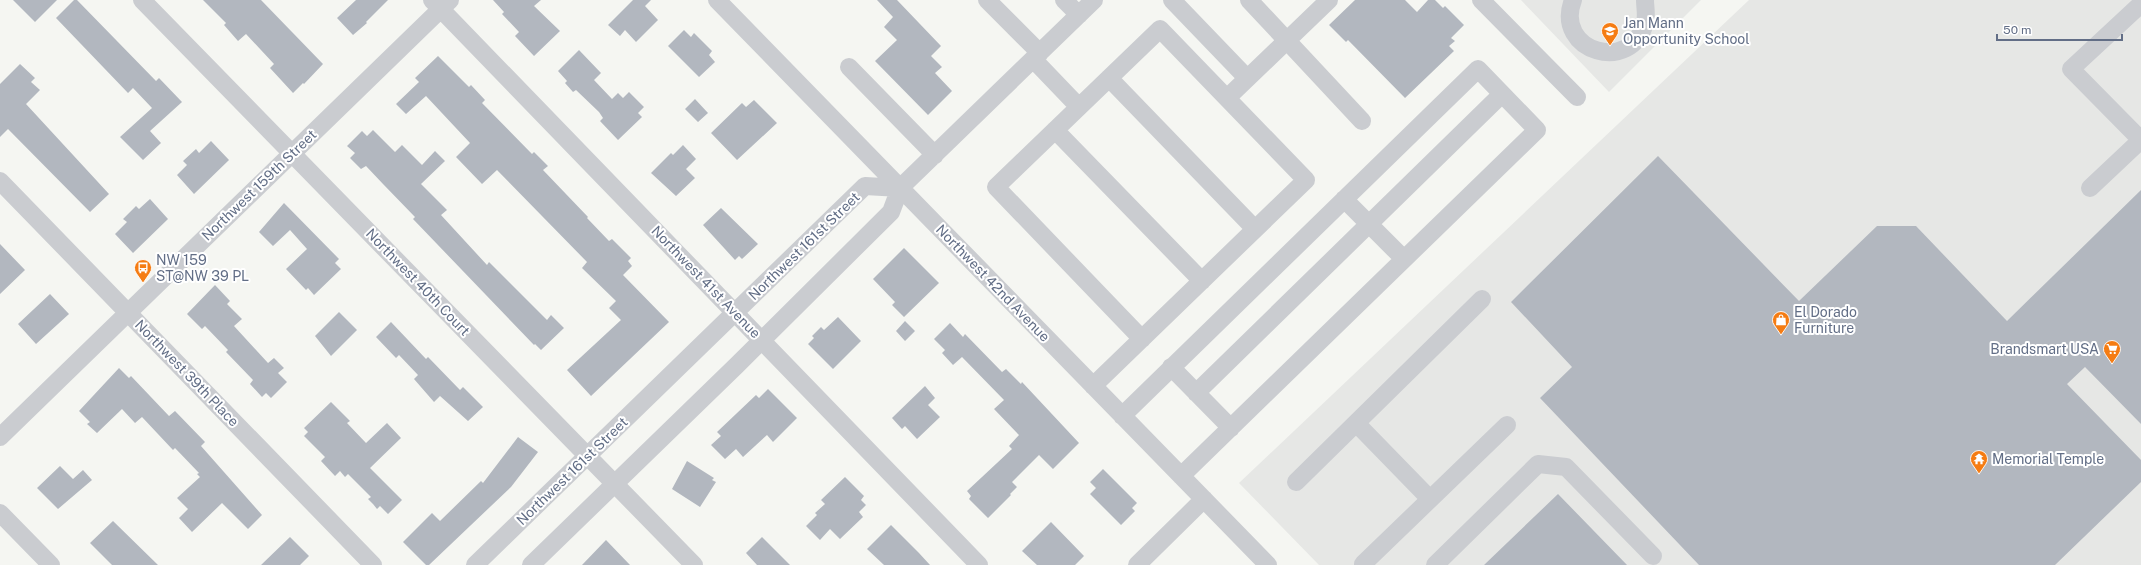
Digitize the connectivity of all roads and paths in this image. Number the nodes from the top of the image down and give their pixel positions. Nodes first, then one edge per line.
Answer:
1 (142, 0) edge
2 (717, 0) edge
3 (987, 0) edge
4 (1064, 0) edge
5 (1094, 0) edge
6 (1172, 0) edge
7 (1249, 0) edge
8 (1329, 0) edge
9 (1481, 0) edge
10 (1573, 0) edge
11 (1645, 0) edge
12 (441, 3) edge
13 (2141, 4) edge
14 (1079, 15) junction
15 (1287, 40) junction
16 (1036, 56) junction
17 (849, 67) dead end
18 (1109, 78) junction
19 (1247, 78) junction
20 (1502, 94) junction
21 (1227, 98) junction
22 (1577, 98) dead end
23 (1079, 107) junction
24 (1362, 121) dead end
25 (1055, 130) junction
26 (2141, 140) edge
27 (292, 152) junction
28 (935, 155) junction
29 (0, 181) edge
30 (900, 188) junction
31 (2090, 188) dead end
32 (1344, 199) junction
33 (1369, 224) junction
34 (1256, 229) junction
35 (1404, 260) junction
36 (1202, 281) junction
37 (1482, 299) dead end
38 (128, 312) junction
39 (735, 313) junction
40 (1142, 339) junction
41 (762, 340) junction
42 (1171, 367) junction
43 (1093, 386) junction
44 (1196, 393) junction
45 (1122, 416) junction
46 (1356, 423) junction
47 (1507, 425) dead end
48 (1231, 428) junction
49 (0, 437) edge
50 (587, 456) junction
51 (1181, 476) junction
52 (1296, 482) dead end
53 (615, 484) junction
54 (1204, 499) junction
55 (1430, 499) junction
56 (0, 513) edge
57 (1653, 556) dead end
58 (51, 565) edge
59 (373, 565) edge
60 (475, 565) edge
61 (531, 565) edge
62 (694, 565) edge
63 (979, 565) edge
64 (1137, 565) edge
65 (1268, 565) edge
66 (1363, 565) edge
67 (1435, 565) edge

1 - 27 street, Northwest 40th Court
2 - 30 street, Northwest 42nd Avenue
3 - 16 street
4 - 14 street
5 - 14 street
6 - 19 street
7 - 15 street
8 - 15 street
9 - 22 street
10 - 11 street
12 - 27 street, Northwest 159th Street
12 - 39 street, Northwest 41st Avenue
13 - 26 street
14 - 16 street
15 - 19 street
15 - 24 street
16 - 23 street
16 - 28 street
17 - 28 street
18 - 21 street
18 - 23 street
18 - 34 street
19 - 21 street
20 - 32 street
20 - 33 street
20 - 35 street
21 - 34 street
23 - 25 street
25 - 36 street
25 - 40 street
26 - 31 street
27 - 38 street, Northwest 159th Street
27 - 50 street, Northwest 40th Court
28 - 30 street
29 - 38 street, Northwest 39th Place
30 - 39 street, Northwest 161st Street
30 - 41 street
30 - 43 street, Northwest 42nd Avenue
32 - 33 street
32 - 42 street
33 - 35 street
33 - 44 street
34 - 36 street
35 - 48 street
36 - 40 street
37 - 46 street
38 - 49 street, Northwest 159th Street
38 - 59 street, Northwest 39th Place
39 - 41 street, Northwest 41st Avenue
39 - 50 street, Northwest 161st Street
40 - 43 street
41 - 53 street
41 - 63 street, Northwest 41st Avenue
42 - 44 street
42 - 45 street
43 - 45 street, Northwest 42nd Avenue
44 - 48 street
45 - 51 street, Northwest 42nd Avenue
46 - 52 street
46 - 55 street
47 - 55 street
48 - 51 street
50 - 53 street, Northwest 40th Court
50 - 60 street, Northwest 161st Street
51 - 54 street, Northwest 42nd Avenue
53 - 61 street
53 - 62 street, Northwest 40th Court
54 - 64 street
54 - 65 street, Northwest 42nd Avenue
55 - 66 street
56 - 58 street
57 - 67 street

